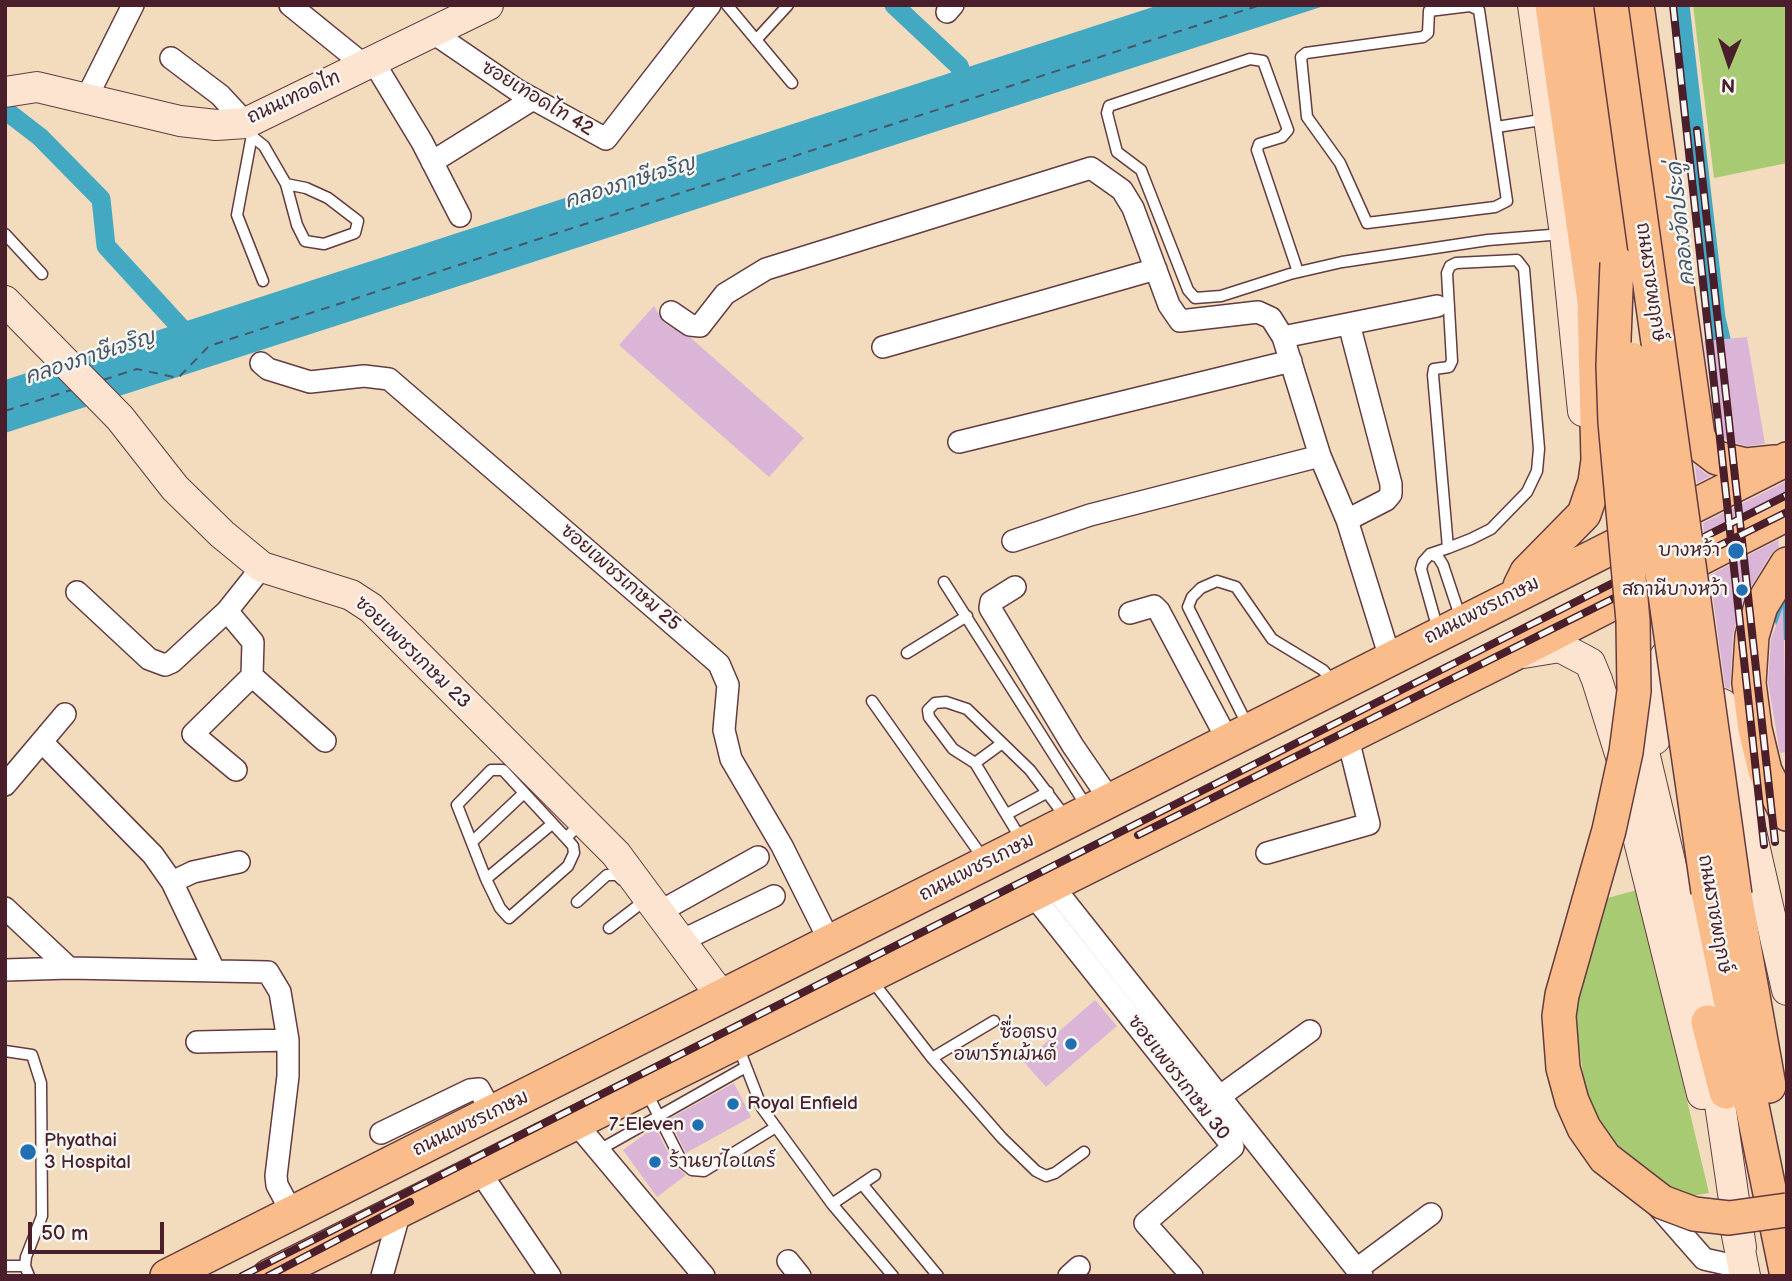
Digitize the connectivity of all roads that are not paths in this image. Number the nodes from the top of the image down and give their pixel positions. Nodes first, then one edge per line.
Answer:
1 (133, 5) edge
2 (290, 5) edge
3 (488, 5) edge
4 (710, 5) edge
5 (727, 5) edge
6 (789, 5) edge
7 (1533, 5) edge
8 (1552, 5) edge
9 (1580, 5) edge
10 (1604, 5) edge
11 (1611, 5) edge
12 (1637, 5) edge
13 (432, 32) junction
14 (757, 40) junction
15 (171, 58) dead end
16 (369, 63) junction
17 (792, 83) dead end
18 (5, 92) edge
19 (86, 99) junction
20 (533, 99) junction
21 (1550, 119) junction
22 (1497, 127) junction
23 (250, 130) junction
24 (432, 162) junction
25 (286, 184) junction
26 (460, 216) dead end
27 (5, 234) edge
28 (1565, 234) junction
29 (1617, 262) junction
30 (1156, 269) junction
31 (1298, 272) junction
32 (42, 274) dead end
33 (263, 281) dead end
34 (5, 301) edge
35 (1437, 306) dead end
36 (671, 312) dead end
37 (1349, 324) junction
38 (1283, 337) junction
39 (883, 347) dead end
40 (1292, 361) junction
41 (261, 363) dead end
42 (1660, 410) junction
43 (959, 442) dead end
44 (1599, 442) junction
45 (1704, 448) junction
46 (1320, 456) junction
47 (1786, 460) edge
48 (1694, 505) junction
49 (1787, 514) edge
50 (1347, 520) junction
51 (1013, 541) dead end
52 (1448, 548) junction
53 (1649, 549) junction
54 (1430, 554) junction
55 (1693, 561) junction
56 (257, 564) junction
57 (1787, 564) edge
58 (944, 582) dead end
59 (1015, 587) dead end
60 (76, 592) dead end
61 (1519, 592) junction
62 (1623, 598) junction
63 (227, 611) junction
64 (1130, 613) dead end
65 (967, 616) junction
66 (1450, 627) junction
67 (907, 653) dead end
68 (1390, 658) junction
69 (1506, 658) junction
70 (252, 676) junction
71 (1717, 684) junction
72 (1336, 685) junction
73 (872, 701) dead end
74 (65, 714) dead end
75 (1238, 734) junction
76 (1347, 735) junction
77 (325, 741) dead end
78 (41, 742) junction
79 (1001, 744) junction
80 (975, 763) junction
81 (236, 770) dead end
82 (5, 785) edge
83 (1048, 792) junction
84 (524, 793) junction
85 (1089, 810) junction
86 (1007, 814) junction
87 (1787, 814) edge
88 (552, 824) junction
89 (574, 829) junction
90 (1662, 834) junction
91 (472, 842) junction
92 (1267, 853) dead end
93 (1005, 854) junction
94 (758, 857) dead end
95 (239, 862) dead end
96 (486, 879) junction
97 (172, 882) junction
98 (1042, 890) junction
99 (1583, 890) dead end
100 (1722, 894) junction
101 (774, 896) dead end
102 (577, 902) dead end
103 (650, 904) junction
104 (5, 908) edge
105 (609, 928) dead end
106 (681, 941) junction
107 (830, 942) junction
108 (69, 968) junction
109 (5, 970) edge
110 (214, 970) junction
111 (1785, 973) edge
112 (868, 976) junction
113 (722, 997) junction
114 (994, 1021) dead end
115 (1708, 1022) joint
116 (1310, 1031) dead end
117 (288, 1040) junction
118 (197, 1042) dead end
119 (5, 1051) edge
120 (740, 1054) junction
121 (932, 1058) junction
122 (644, 1087) junction
123 (1219, 1097) junction
124 (492, 1113) junction
125 (658, 1119) junction
126 (574, 1121) junction
127 (776, 1127) junction
128 (381, 1133) dead end
129 (599, 1150) junction
130 (1084, 1152) dead end
131 (1787, 1168) edge
132 (478, 1169) junction
133 (875, 1175) dead end
134 (862, 1184) junction
135 (832, 1204) junction
136 (401, 1208) junction
137 (1787, 1210) edge
138 (292, 1213) junction
139 (1431, 1214) dead end
140 (5, 1266) edge
141 (1749, 1267) edge
142 (27, 1271) edge
143 (1360, 1273) edge
144 (167, 1276) edge
145 (269, 1276) edge
146 (382, 1276) edge
147 (550, 1276) edge
148 (704, 1276) edge
149 (894, 1276) edge
150 (938, 1276) edge
151 (1192, 1276) edge
152 (1787, 1276) edge

1 - 19 street
2 - 16 street
3 - 13 main road, ถนนเทอดไท
4 - 20 street, ซอยเทอดไท 42
5 - 14 lane
6 - 14 lane
7 - 21 main road
8 - 44 main road
9 - 29 main road, ถนนราชพฤกษ์
10 - 42 main road
11 - 100 main road, ถนนราชพฤกษ์, bridge
12 - 45 main road
13 - 16 main road, ถนนเทอดไท
13 - 20 street, ซอยเทอดไท 42
14 - 17 lane
15 - 23 street
16 - 23 main road, ถนนเทอดไท
16 - 24 street
18 - 19 main road, ถนนเทอดไท
19 - 23 main road, ถนนเทอดไท
20 - 24 street
21 - 22 lane
21 - 28 main road
22 - 22 lane
23 - 25 lane
23 - 33 lane
24 - 26 street
25 - 25 lane
27 - 32 lane
28 - 31 lane
28 - 44 main road
29 - 100 main road, ถนนราชพฤกษ์, bridge
29 - 137 main road, bridge
30 - 36 street
30 - 38 street
30 - 39 street
31 - 31 lane
34 - 56 main road, ซอยเพชรเกษม 23
35 - 37 street
37 - 38 street
37 - 50 street
38 - 40 street
40 - 43 street
40 - 46 street
41 - 107 street, ซอยเพชรเกษม 25
42 - 44 main road
42 - 45 main road
44 - 61 main road
45 - 47 main road
46 - 50 street
46 - 51 street
47 - 48 main road, ถนนเพชรเกษม
48 - 53 main road
48 - 61 main road, ถนนเพชรเกษม
49 - 55 main road
50 - 68 street
52 - 52 lane
52 - 54 lane
53 - 55 main road
53 - 61 main road
53 - 62 main road
54 - 66 lane
54 - 66 lane
55 - 62 main road
55 - 71 main road
56 - 63 street
56 - 89 main road, ซอยเพชรเกษม 23
57 - 87 main road
58 - 65 lane
59 - 85 street
60 - 63 street
61 - 66 main road, ถนนเพชรเกษม
62 - 69 main road
62 - 90 main road
63 - 70 street
64 - 75 street
65 - 67 lane
65 - 85 lane
66 - 68 main road, ถนนเพชรเกษม
68 - 72 main road, ถนนเพชรเกษม
69 - 76 main road
69 - 141 main road
70 - 77 street
70 - 81 street
71 - 90 main road
71 - 111 main road
72 - 75 main road, ถนนเพชรเกษม
72 - 75 lane
73 - 93 lane
74 - 78 street
75 - 85 main road, ถนนเพชรเกษม
76 - 92 street
76 - 98 main road
78 - 82 street
78 - 97 street
79 - 80 lane
79 - 80 lane
79 - 83 lane
80 - 86 lane
83 - 85 lane
83 - 86 lane
84 - 88 lane
84 - 91 lane
84 - 91 lane
85 - 93 main road, ถนนเพชรเกษม
86 - 93 lane
88 - 89 lane
88 - 96 lane
89 - 96 lane
89 - 103 main road, ซอยเพชรเกษม 23
90 - 115 main road
91 - 96 lane
93 - 98 main road
93 - 107 main road, ถนนเพชรเกษม
94 - 103 street
95 - 97 street
97 - 110 street
98 - 112 main road
98 - 123 street
98 - 151 street, ซอยเพชรเกษม 30
99 - 141 street
100 - 131 main road, ถนนราชพฤกษ์
100 - 152 main road, ถนนราชพฤกษ์
101 - 106 street
102 - 103 lane
103 - 105 lane
103 - 106 main road, ซอยเพชรเกษม 23
104 - 108 street
106 - 113 main road, ซอยเพชรเกษม 23
107 - 113 main road, ถนนเพชรเกษม
108 - 109 street
108 - 110 street
110 - 117 street
112 - 120 main road
112 - 121 lane
113 - 124 main road, ถนนเพชรเกษม
114 - 121 lane
115 - 141 main road
116 - 123 street
117 - 118 street
117 - 138 street
119 - 142 lane
120 - 122 main road
120 - 125 lane
120 - 127 lane
121 - 130 lane
122 - 125 lane
122 - 126 main road
123 - 143 street
124 - 128 street
124 - 138 main road, ถนนเพชรเกษม
125 - 127 lane
125 - 129 lane
126 - 129 street
126 - 132 main road
127 - 135 lane
129 - 148 street
132 - 136 main road
132 - 147 street
133 - 134 lane
134 - 135 lane
134 - 150 lane
135 - 149 lane
136 - 145 main road
136 - 146 street
138 - 144 main road, ถนนเพชรเกษม
139 - 143 street
140 - 142 lane

